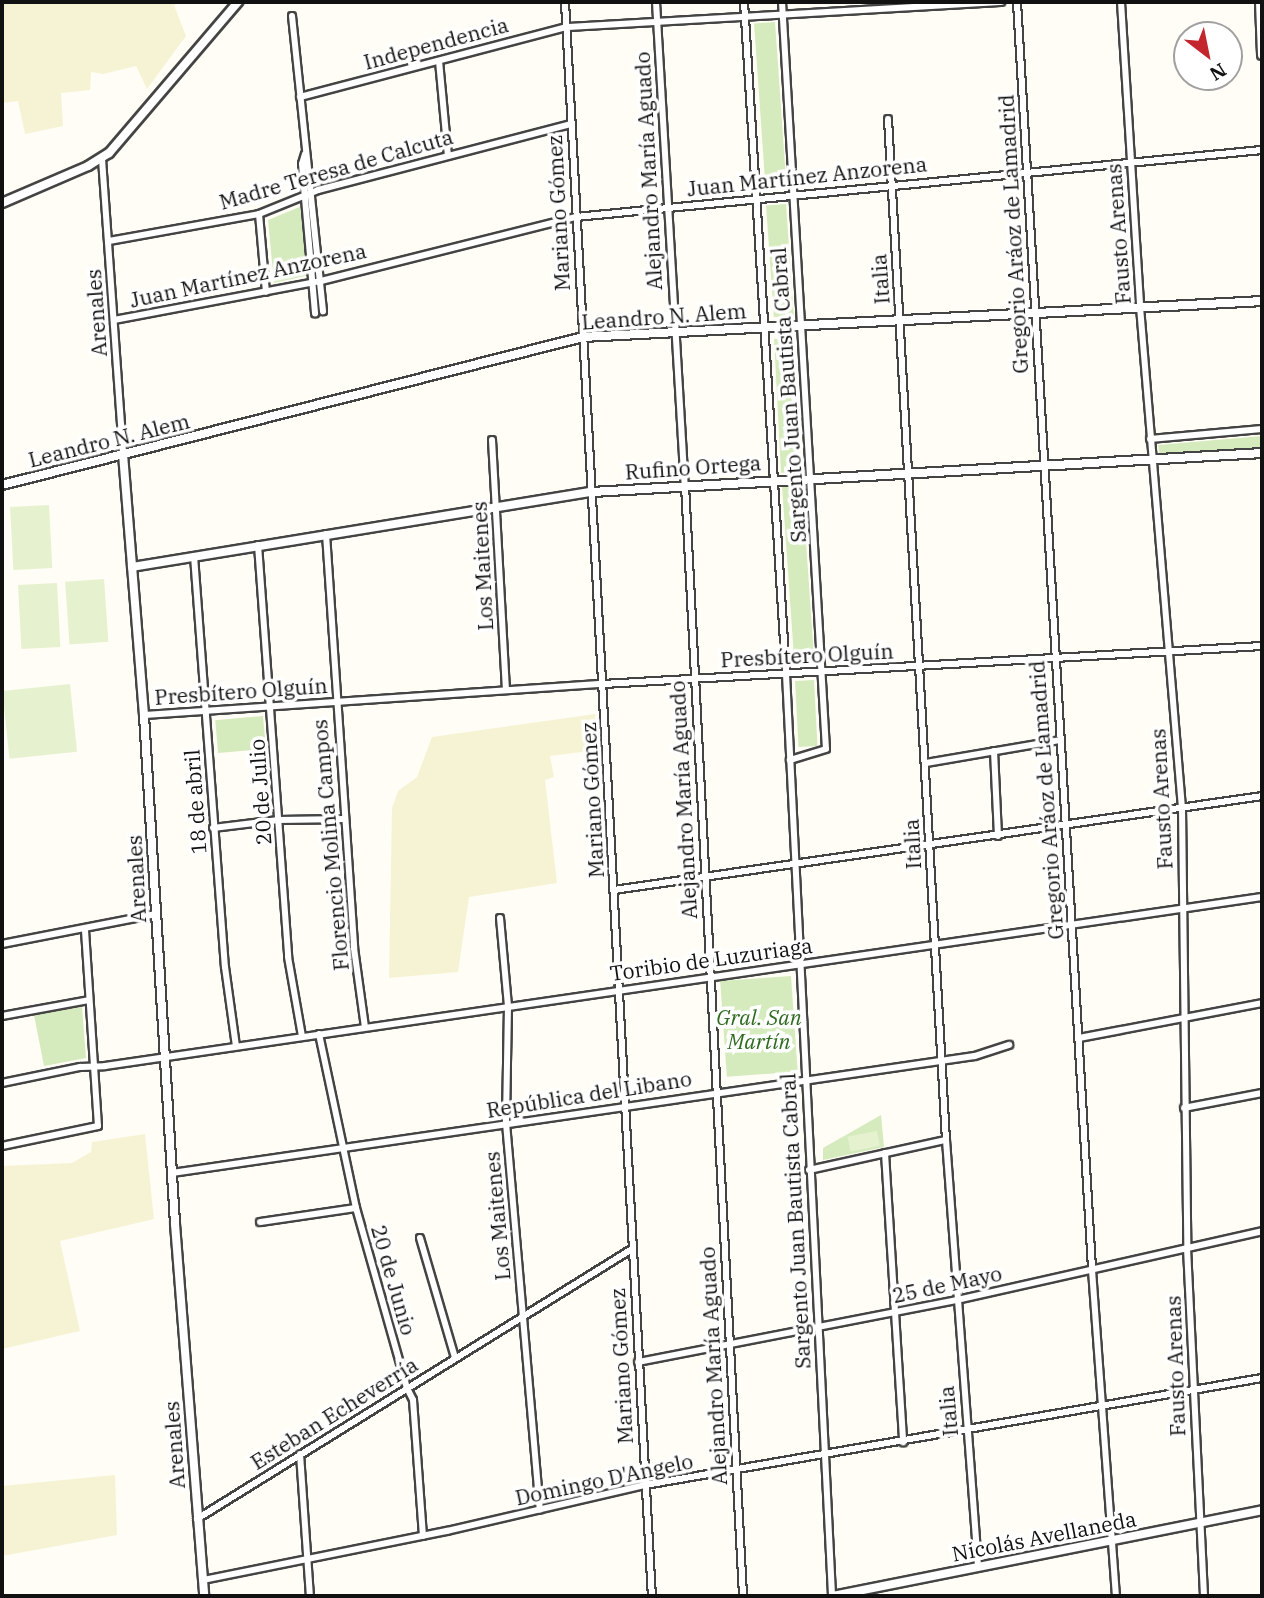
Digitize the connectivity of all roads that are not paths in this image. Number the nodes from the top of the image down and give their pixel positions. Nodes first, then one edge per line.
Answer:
1 (238, 2) edge
2 (565, 2) edge
3 (656, 2) edge
4 (744, 2) edge
5 (782, 2) edge
6 (1001, 2) edge
7 (1017, 2) edge
8 (1121, 2) edge
9 (1260, 2) edge
10 (881, 5) edge
11 (782, 14) junction
12 (292, 16) dead end
13 (744, 16) junction
14 (657, 21) junction
15 (567, 27) junction
16 (1262, 54) edge
17 (439, 61) junction
18 (300, 97) junction
19 (888, 119) dead end
20 (571, 124) junction
21 (1262, 150) edge
22 (305, 154) junction
23 (447, 156) junction
24 (102, 159) junction
25 (1131, 163) junction
26 (1028, 172) junction
27 (891, 186) junction
28 (313, 192) junction
29 (305, 196) junction
30 (793, 196) junction
31 (757, 199) junction
32 (2, 203) edge
33 (667, 208) junction
34 (259, 214) junction
35 (576, 217) junction
36 (109, 241) junction
37 (317, 282) junction
38 (266, 292) junction
39 (1262, 301) edge
40 (1140, 307) junction
41 (323, 311) dead end
42 (315, 313) dead end
43 (1035, 313) junction
44 (114, 320) junction
45 (901, 321) junction
46 (801, 326) junction
47 (764, 328) junction
48 (675, 332) junction
49 (583, 337) junction
50 (1262, 429) edge
51 (1150, 439) junction
52 (492, 440) dead end
53 (1262, 453) edge
54 (123, 454) junction
55 (1152, 458) junction
56 (1044, 465) junction
57 (909, 473) junction
58 (810, 478) junction
59 (773, 480) junction
60 (2, 485) edge
61 (685, 485) junction
62 (592, 492) junction
63 (497, 507) junction
64 (326, 534) junction
65 (258, 545) junction
66 (194, 556) junction
67 (132, 567) junction
68 (1262, 646) edge
69 (1168, 650) junction
70 (1055, 658) junction
71 (919, 666) junction
72 (823, 672) junction
73 (786, 674) junction
74 (695, 680) junction
75 (603, 684) junction
76 (506, 690) junction
77 (336, 702) junction
78 (272, 706) junction
79 (206, 710) junction
80 (144, 715) junction
81 (1060, 740) junction
82 (993, 751) junction
83 (790, 760) junction
84 (926, 763) junction
85 (1262, 796) edge
86 (1181, 808) junction
87 (345, 819) junction
88 (279, 820) junction
89 (1067, 825) junction
90 (213, 828) junction
91 (998, 835) junction
92 (930, 846) junction
93 (795, 865) junction
94 (704, 877) junction
95 (614, 890) junction
96 (1262, 897) edge
97 (1183, 910) junction
98 (156, 914) junction
99 (500, 918) dead end
100 (1072, 925) junction
101 (85, 928) junction
102 (2, 944) edge
103 (934, 945) junction
104 (801, 963) junction
105 (709, 977) junction
106 (619, 990) junction
107 (89, 1000) junction
108 (1262, 1003) edge
109 (508, 1006) junction
110 (2, 1016) edge
111 (1183, 1018) junction
112 (365, 1027) junction
113 (319, 1034) junction
114 (302, 1036) junction
115 (1079, 1038) junction
116 (1009, 1045) dead end
117 (236, 1046) junction
118 (164, 1056) junction
119 (941, 1061) junction
120 (93, 1066) junction
121 (806, 1079) junction
122 (2, 1083) edge
123 (715, 1092) junction
124 (1262, 1093) edge
125 (626, 1105) junction
126 (1184, 1108) junction
127 (506, 1123) junction
128 (946, 1139) junction
129 (2, 1146) edge
130 (342, 1151) junction
131 (885, 1153) junction
132 (809, 1170) junction
133 (172, 1173) junction
134 (356, 1208) junction
135 (260, 1222) dead end
136 (1262, 1231) edge
137 (420, 1238) dead end
138 (1188, 1248) junction
139 (632, 1249) junction
140 (1092, 1270) junction
141 (957, 1300) junction
142 (894, 1313) junction
143 (525, 1315) junction
144 (818, 1329) junction
145 (729, 1345) junction
146 (455, 1358) junction
147 (638, 1362) junction
148 (1262, 1378) edge
149 (407, 1388) junction
150 (1192, 1391) junction
151 (1102, 1408) junction
152 (968, 1430) junction
153 (903, 1442) junction
154 (300, 1454) junction
155 (825, 1456) junction
156 (737, 1469) junction
157 (645, 1485) junction
158 (540, 1510) junction
159 (1262, 1510) edge
160 (197, 1518) junction
161 (1200, 1523) junction
162 (424, 1536) junction
163 (1111, 1540) junction
164 (308, 1558) junction
165 (978, 1567) junction
166 (203, 1580) junction
167 (204, 1596) edge
168 (310, 1596) edge
169 (652, 1596) edge
170 (743, 1596) edge
171 (832, 1596) edge
172 (1116, 1596) edge
173 (1204, 1596) edge

1 - 24 street
2 - 15 street, Mariano Gómez
3 - 14 street, Alejandro María Aguado
4 - 13 street, Sargento Juan Bautista Cabral
5 - 11 street, Sargento Juan Bautista Cabral
6 - 10 street, Independencia
7 - 26 street, Gregorio Aráoz de Lamadrid
8 - 25 street, Fausto Arenas
9 - 16 street
10 - 11 street, Independencia
11 - 13 street, Independencia
11 - 30 street, Sargento Juan Bautista Cabral
12 - 18 street
13 - 14 street, Independencia
13 - 31 street, Sargento Juan Bautista Cabral
14 - 15 street, Independencia
14 - 33 street, Alejandro María Aguado
15 - 17 street, Independencia
15 - 20 street, Mariano Gómez
17 - 18 street, Independencia
17 - 23 street
18 - 22 street
19 - 27 street, Italia
20 - 23 street, Madre Teresa de Calcuta
20 - 35 street, Mariano Gómez
21 - 25 street, Juan Martínez Anzorena
22 - 28 street
22 - 29 street
23 - 28 street, Madre Teresa de Calcuta
24 - 32 street
24 - 36 street, Arenales
25 - 26 street, Juan Martínez Anzorena
25 - 40 street, Fausto Arenas
26 - 27 street, Juan Martínez Anzorena
26 - 43 street, Gregorio Aráoz de Lamadrid
27 - 30 street, Juan Martínez Anzorena
27 - 45 street, Italia
28 - 29 street, Madre Teresa de Calcuta
28 - 37 street
29 - 34 street, Madre Teresa de Calcuta
29 - 37 street
30 - 31 street, Juan Martínez Anzorena
30 - 46 street, Sargento Juan Bautista Cabral
31 - 33 street, Juan Martínez Anzorena
31 - 47 street, Sargento Juan Bautista Cabral
33 - 35 street, Juan Martínez Anzorena
33 - 48 street, Alejandro María Aguado
34 - 36 street, Madre Teresa de Calcuta
34 - 38 street
35 - 37 street, Juan Martínez Anzorena
35 - 49 street, Mariano Gómez
36 - 44 street, Arenales
37 - 38 street, Juan Martínez Anzorena
37 - 41 street
37 - 42 street
38 - 44 street, Juan Martínez Anzorena
39 - 40 street, Leandro N. Alem
40 - 43 street, Leandro N. Alem
40 - 51 street, Fausto Arenas
43 - 45 street, Leandro N. Alem
43 - 56 street, Gregorio Aráoz de Lamadrid
44 - 54 street, Arenales
45 - 46 street, Leandro N. Alem
45 - 57 street, Italia
46 - 47 street, Leandro N. Alem
46 - 58 street, Sargento Juan Bautista Cabral
47 - 48 street, Leandro N. Alem
47 - 59 street, Sargento Juan Bautista Cabral
48 - 49 street, Leandro N. Alem
48 - 61 street, Alejandro María Aguado
49 - 54 street, Leandro N. Alem
49 - 62 street, Mariano Gómez
50 - 51 street
51 - 55 street, Fausto Arenas
52 - 63 street, Los Maitenes
53 - 55 street, Rufino Ortega
54 - 60 street, Leandro N. Alem
54 - 67 street, Arenales
55 - 56 street, Rufino Ortega
55 - 69 street, Fausto Arenas
56 - 57 street, Rufino Ortega
56 - 70 street, Gregorio Aráoz de Lamadrid
57 - 58 street, Rufino Ortega
57 - 71 street, Italia
58 - 59 street, Rufino Ortega
58 - 72 street, Sargento Juan Bautista Cabral
59 - 61 street, Rufino Ortega
59 - 73 street, Sargento Juan Bautista Cabral
61 - 62 street, Rufino Ortega
61 - 74 street, Alejandro María Aguado
62 - 63 street, Rufino Ortega
62 - 75 street, Mariano Gómez
63 - 64 street, Rufino Ortega
63 - 76 street, Los Maitenes
64 - 65 street, Rufino Ortega
64 - 77 street, Florencio Molina Campos
65 - 66 street, Rufino Ortega
65 - 78 street, 20 de Julio
66 - 67 street, Rufino Ortega
66 - 79 street, 18 de abril
67 - 80 street, Arenales
68 - 69 street, Presbítero Olguín
69 - 70 street, Presbítero Olguín
69 - 86 street, Fausto Arenas
70 - 71 street, Presbítero Olguín
70 - 81 street, Gregorio Aráoz de Lamadrid
71 - 72 street, Presbítero Olguín
71 - 84 street, Italia
72 - 73 street, Presbítero Olguín
72 - 83 street, Sargento Juan Bautista Cabral
73 - 74 street, Presbítero Olguín
73 - 83 street, Sargento Juan Bautista Cabral
74 - 75 street, Presbítero Olguín
74 - 94 street, Alejandro María Aguado
75 - 76 street, Presbítero Olguín
75 - 95 street, Mariano Gómez
76 - 77 street, Presbítero Olguín
77 - 78 street, Presbítero Olguín
77 - 87 street, Florencio Molina Campos
78 - 79 street, Presbítero Olguín
78 - 88 street, 20 de Julio
79 - 80 street, Presbítero Olguín
79 - 90 street, 18 de abril
80 - 98 street, Arenales
81 - 82 street
81 - 89 street, Gregorio Aráoz de Lamadrid
82 - 84 street
82 - 91 street
83 - 93 street, Sargento Juan Bautista Cabral
84 - 92 street, Italia
85 - 86 street
86 - 89 street
86 - 97 street, Fausto Arenas
87 - 88 street
87 - 112 street, Florencio Molina Campos
88 - 90 street
88 - 114 street, 20 de Julio
89 - 91 street
89 - 100 street, Gregorio Aráoz de Lamadrid
90 - 117 street, 18 de abril
91 - 92 street
92 - 93 street
92 - 103 street, Italia
93 - 94 street
93 - 104 street, Sargento Juan Bautista Cabral
94 - 95 street
94 - 105 street, Alejandro María Aguado
95 - 106 street, Mariano Gómez
96 - 97 street, Toribio de Luzuriaga
97 - 100 street, Toribio de Luzuriaga
97 - 111 street, Fausto Arenas
98 - 101 street
98 - 118 street, Arenales
99 - 109 street, Los Maitenes
100 - 103 street, Toribio de Luzuriaga
100 - 115 street, Gregorio Aráoz de Lamadrid
101 - 102 street
101 - 107 street
103 - 104 street, Toribio de Luzuriaga
103 - 119 street, Italia
104 - 105 street, Toribio de Luzuriaga
104 - 121 street, Sargento Juan Bautista Cabral
105 - 106 street, Toribio de Luzuriaga
105 - 123 street, Alejandro María Aguado
106 - 109 street, Toribio de Luzuriaga
106 - 125 street, Mariano Gómez
107 - 110 street
107 - 120 street
108 - 111 street
109 - 112 street, Toribio de Luzuriaga
109 - 127 street, Los Maitenes
111 - 115 street
111 - 126 street, Fausto Arenas
112 - 113 street, Toribio de Luzuriaga
113 - 114 street, Toribio de Luzuriaga
113 - 130 street, 20 de Junio
114 - 117 street, Toribio de Luzuriaga
115 - 140 street, Gregorio Aráoz de Lamadrid
116 - 119 street, República del Libano
117 - 118 street, Toribio de Luzuriaga
118 - 120 street, Toribio de Luzuriaga
118 - 133 street, Arenales
119 - 121 street, República del Libano
119 - 128 street, Italia
120 - 122 street, Toribio de Luzuriaga
120 - 129 street
121 - 123 street, República del Libano
121 - 132 street, Sargento Juan Bautista Cabral
123 - 125 street, República del Libano
123 - 145 street, Alejandro María Aguado
124 - 126 street
125 - 127 street, República del Libano
125 - 139 street, Mariano Gómez
126 - 138 street, Fausto Arenas
127 - 130 street, República del Libano
127 - 143 street, Los Maitenes
128 - 131 street
128 - 141 street, Italia
130 - 133 street, República del Libano
130 - 134 street, 20 de Junio
131 - 132 street
131 - 142 street
132 - 144 street, Sargento Juan Bautista Cabral
133 - 160 street, Arenales
134 - 135 street
134 - 149 street, 20 de Junio
136 - 138 street, 25 de Mayo
137 - 146 street
138 - 140 street, 25 de Mayo
138 - 150 street, Fausto Arenas
139 - 143 street, Esteban Echeverría
139 - 147 street, Mariano Gómez
140 - 141 street, 25 de Mayo
140 - 151 street, Gregorio Aráoz de Lamadrid
141 - 142 street, 25 de Mayo
141 - 152 street, Italia
142 - 144 street, 25 de Mayo
142 - 153 street
143 - 146 street, Esteban Echeverría
143 - 158 street, Los Maitenes
144 - 145 street, 25 de Mayo
144 - 155 street, Sargento Juan Bautista Cabral
145 - 147 street, 25 de Mayo
145 - 156 street, Alejandro María Aguado
146 - 149 street, Esteban Echeverría
147 - 157 street, Mariano Gómez
148 - 150 street, Domingo D'Angelo
149 - 154 street, Esteban Echeverría
149 - 162 street, 20 de Junio
150 - 151 street, Domingo D'Angelo
150 - 161 street, Fausto Arenas
151 - 152 street, Domingo D'Angelo
151 - 163 street, Gregorio Aráoz de Lamadrid
152 - 153 street, Domingo D'Angelo
152 - 165 street, Italia
153 - 155 street, Domingo D'Angelo
154 - 160 street, Esteban Echeverría
154 - 164 street
155 - 156 street, Domingo D'Angelo
155 - 171 street, Sargento Juan Bautista Cabral
156 - 157 street, Domingo D'Angelo
156 - 170 street, Alejandro María Aguado
157 - 158 street, Domingo D'Angelo
157 - 169 street, Mariano Gómez
158 - 162 street, Domingo D'Angelo
159 - 161 street, Nicolás Avellaneda
160 - 166 street, Arenales
161 - 163 street, Nicolás Avellaneda
161 - 173 street, Fausto Arenas
162 - 164 street, Domingo D'Angelo
163 - 165 street, Nicolás Avellaneda
163 - 172 street, Gregorio Aráoz de Lamadrid
164 - 166 street, Domingo D'Angelo
164 - 168 street
165 - 171 street, Nicolás Avellaneda
166 - 167 street, Arenales

